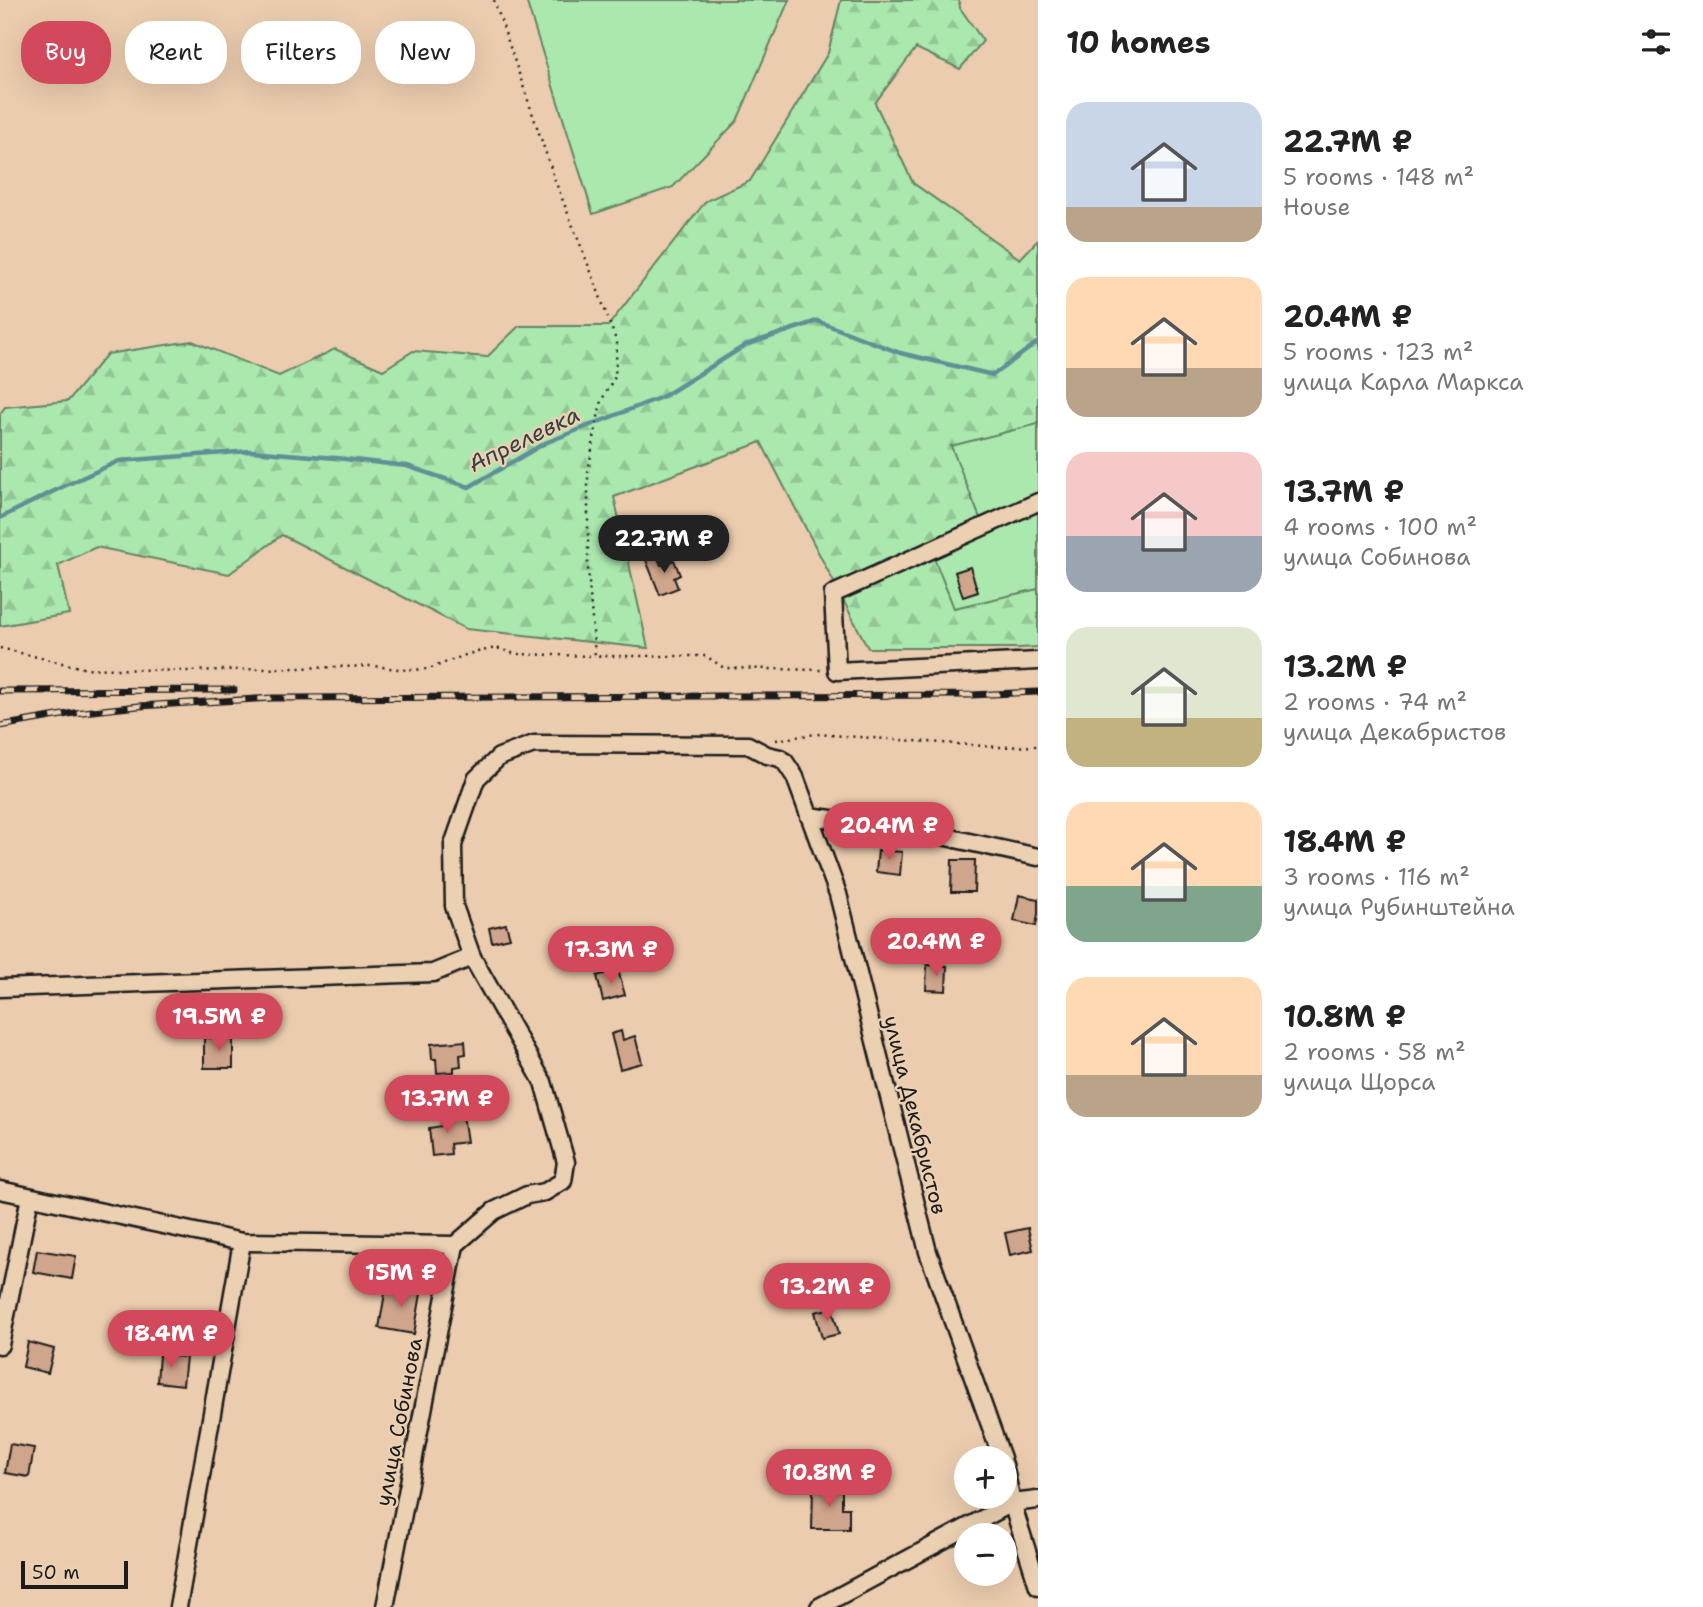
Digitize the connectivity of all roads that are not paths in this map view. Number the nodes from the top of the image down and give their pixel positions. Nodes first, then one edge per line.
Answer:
1 (1038, 502) edge
2 (1038, 661) edge
3 (809, 816) junction
4 (1038, 857) edge
5 (472, 957) junction
6 (0, 988) edge
7 (0, 1190) edge
8 (30, 1198) junction
9 (242, 1242) junction
10 (455, 1245) junction
11 (0, 1345) edge
12 (998, 1446) edge
13 (1038, 1500) edge
14 (1017, 1502) edge
15 (1001, 1509) edge
16 (1014, 1509) edge
17 (1038, 1586) edge
18 (178, 1607) edge
19 (385, 1607) edge
20 (819, 1607) edge

1 - 2 street
3 - 4 street
3 - 5 street, улица Декабристов
3 - 12 street, улица Декабристов
5 - 6 street
5 - 10 street, улица Декабристов
7 - 8 street
8 - 9 street
8 - 11 street
9 - 10 street
9 - 18 street
10 - 19 street, улица Собинова
13 - 14 street
15 - 20 street
16 - 17 street

